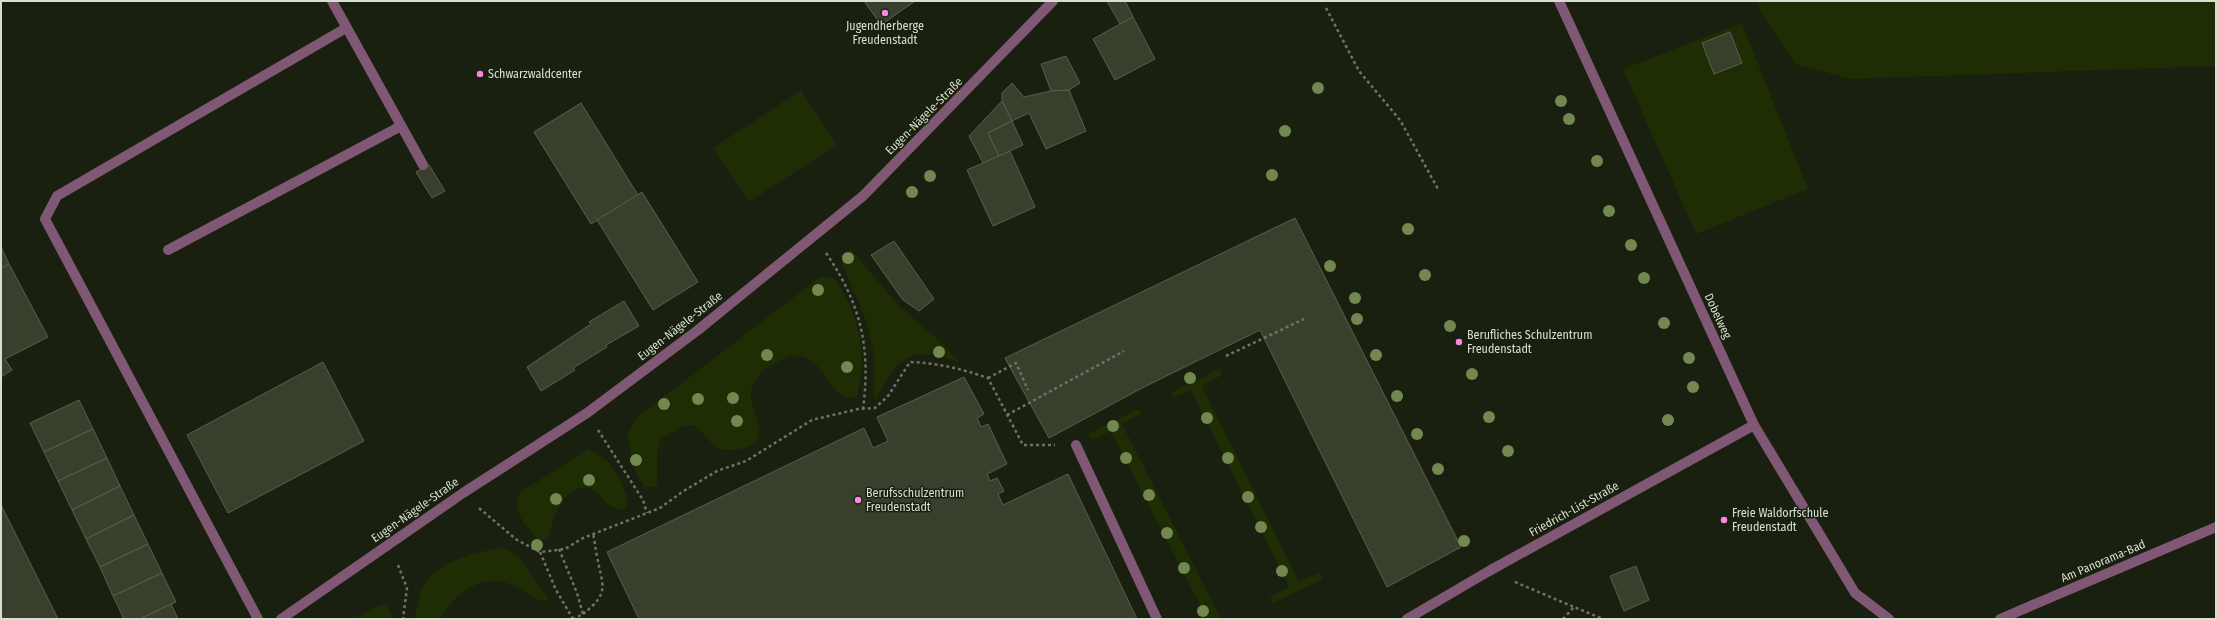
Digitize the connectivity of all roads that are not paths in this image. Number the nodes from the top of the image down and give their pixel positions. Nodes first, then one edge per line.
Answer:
1 (332, 1) edge
2 (1053, 1) edge
3 (1559, 1) edge
4 (346, 28) junction
5 (401, 126) junction
6 (423, 165) dead end
7 (168, 250) dead end
8 (1754, 425) junction
9 (1076, 445) road end
10 (2216, 527) edge
11 (258, 619) edge
12 (281, 619) edge
13 (1157, 619) edge
14 (1408, 619) edge
15 (1889, 619) edge
16 (2000, 619) edge

1 - 4 street
2 - 12 street, Eugen-Nägele-Straße
3 - 8 street, Dobelweg
4 - 5 street
4 - 11 street
5 - 6 street
5 - 7 street
8 - 14 street, Friedrich-List-Straße
8 - 15 street, Dobelweg
9 - 13 street
10 - 16 street, Am Panorama-Bad

